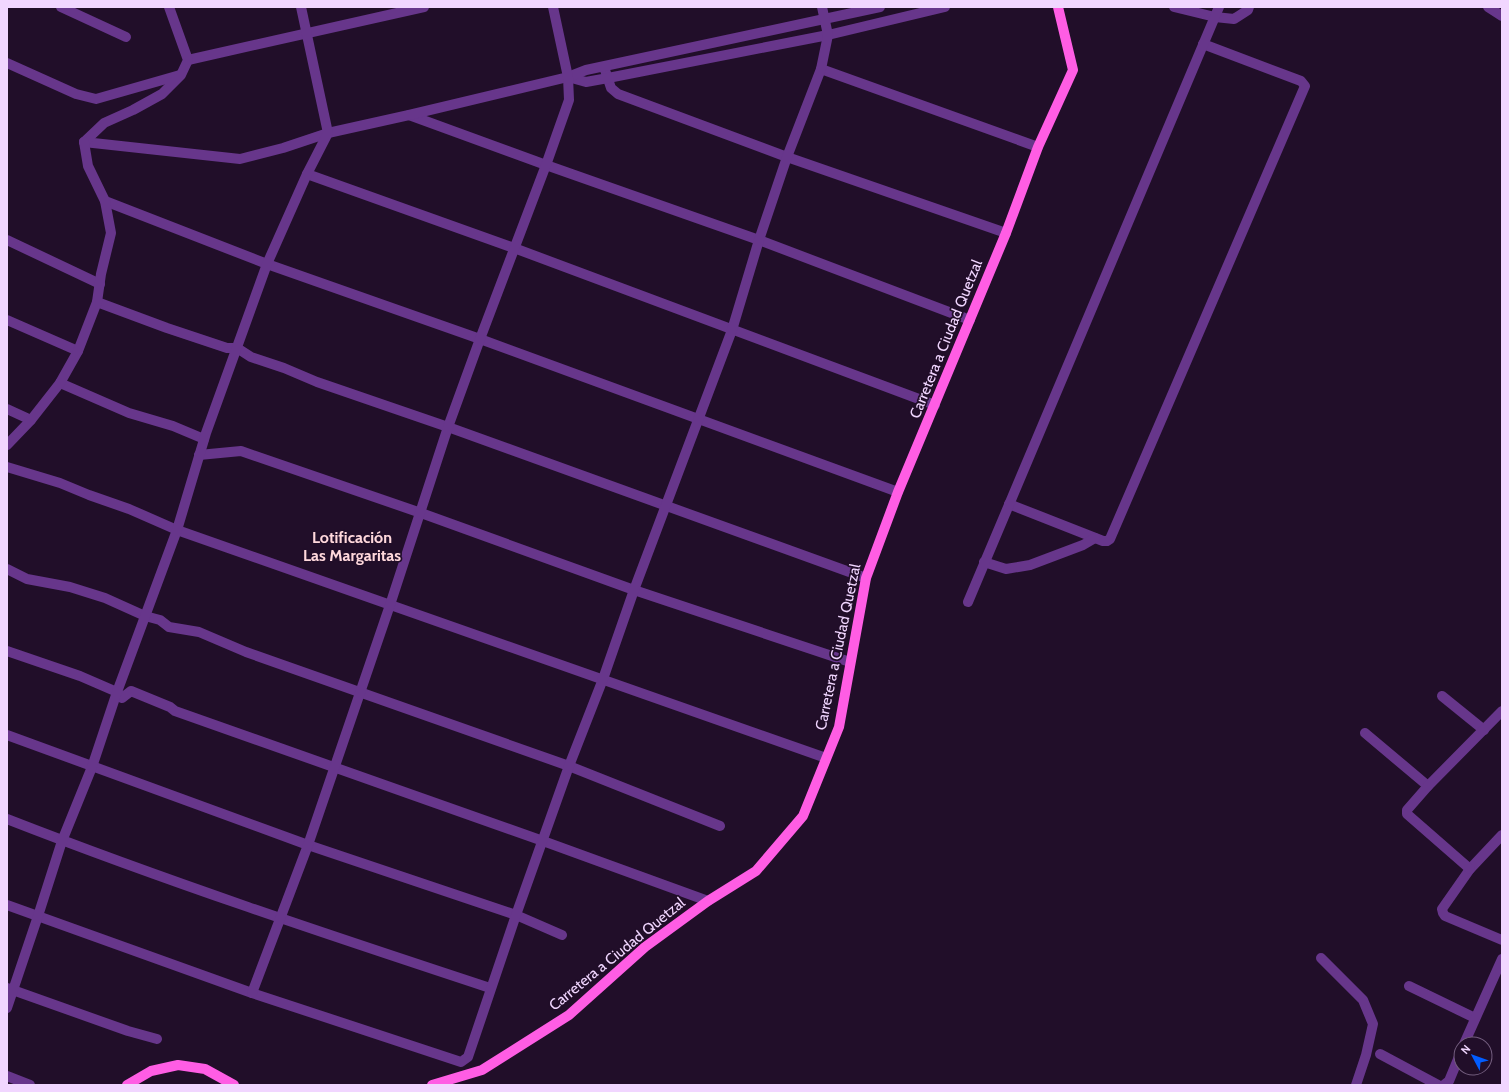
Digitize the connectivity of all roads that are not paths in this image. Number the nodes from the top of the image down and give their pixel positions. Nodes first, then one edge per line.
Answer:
1 (61, 7) edge
2 (169, 7) edge
3 (301, 7) edge
4 (424, 7) edge
5 (553, 7) edge
6 (822, 7) edge
7 (880, 7) edge
8 (1058, 7) edge
9 (1174, 7) edge
10 (1219, 7) edge
11 (1249, 7) edge
12 (1488, 7) edge
13 (939, 8) edge
14 (1502, 16) edge
15 (1215, 17) junction
16 (825, 20) junction
17 (306, 32) junction
18 (828, 35) junction
19 (126, 37) dead end
20 (1203, 44) junction
21 (694, 48) junction
22 (188, 60) junction
23 (697, 60) junction
24 (7, 63) edge
25 (604, 67) junction
26 (821, 69) junction
27 (181, 75) junction
28 (568, 77) junction
29 (608, 78) junction
30 (410, 115) junction
31 (328, 133) junction
32 (84, 142) junction
33 (1038, 148) junction
34 (787, 157) junction
35 (546, 166) junction
36 (307, 174) junction
37 (105, 201) junction
38 (1006, 233) junction
39 (7, 240) edge
40 (759, 240) junction
41 (514, 248) junction
42 (267, 264) junction
43 (100, 284) junction
44 (96, 302) junction
45 (7, 320) edge
46 (970, 320) junction
47 (732, 330) junction
48 (480, 339) junction
49 (237, 348) junction
50 (78, 351) junction
51 (60, 383) junction
52 (935, 405) junction
53 (7, 410) edge
54 (31, 420) junction
55 (699, 420) junction
56 (448, 428) junction
57 (204, 439) junction
58 (7, 445) edge
59 (199, 456) junction
60 (7, 467) edge
61 (898, 492) junction
62 (1009, 504) junction
63 (666, 506) junction
64 (421, 513) junction
65 (177, 530) junction
66 (1095, 538) junction
67 (984, 562) junction
68 (7, 569) edge
69 (866, 578) junction
70 (634, 590) junction
71 (968, 602) dead end
72 (390, 605) junction
73 (145, 616) junction
74 (7, 651) edge
75 (850, 662) junction
76 (603, 679) junction
77 (117, 692) junction
78 (360, 693) junction
79 (1442, 696) dead end
80 (1502, 711) edge
81 (1484, 730) junction
82 (1365, 733) dead end
83 (7, 735) edge
84 (826, 758) junction
85 (569, 766) junction
86 (92, 767) junction
87 (334, 767) junction
88 (1428, 786) junction
89 (7, 819) edge
90 (720, 826) dead end
91 (1502, 835) edge
92 (62, 841) junction
93 (543, 841) junction
94 (308, 845) junction
95 (1470, 870) junction
96 (708, 900) junction
97 (7, 905) edge
98 (516, 915) junction
99 (38, 916) junction
100 (280, 918) junction
101 (562, 935) dead end
102 (1502, 940) edge
103 (1321, 958) dead end
104 (1502, 959) edge
105 (1409, 986) dead end
106 (490, 988) junction
107 (10, 990) edge
108 (252, 992) junction
109 (7, 1008) edge
110 (1475, 1018) junction
111 (1467, 1036) edge
112 (157, 1039) dead end
113 (1380, 1054) dead end
114 (1453, 1071) edge
115 (7, 1076) edge
116 (30, 1085) edge
117 (127, 1085) edge
118 (234, 1085) edge
119 (432, 1085) edge
120 (1356, 1085) edge
121 (1438, 1085) edge
122 (1444, 1085) edge

1 - 19 street
2 - 22 street
3 - 17 street
4 - 17 street
5 - 28 street
6 - 16 street
7 - 16 street
8 - 33 main road, Carretera a Ciudad Quetzal
9 - 15 street
10 - 15 street
11 - 15 street
12 - 14 street
13 - 18 street
15 - 20 street
16 - 18 street
16 - 21 street
17 - 22 street
17 - 31 street
18 - 23 street
18 - 26 street
20 - 62 street
20 - 66 street
21 - 23 street
21 - 25 street
22 - 27 street
23 - 29 street
24 - 27 street
25 - 28 street
25 - 29 street
26 - 33 street
26 - 34 street
27 - 32 street
28 - 29 street
28 - 30 street
28 - 35 street
29 - 34 street
30 - 31 street
30 - 35 street
31 - 32 street
31 - 36 street
32 - 37 street
33 - 38 main road, Carretera a Ciudad Quetzal
34 - 38 street
34 - 40 street
35 - 40 street
35 - 41 street
36 - 41 street
36 - 42 street
37 - 42 street
37 - 43 street
38 - 46 main road, Carretera a Ciudad Quetzal
39 - 43 street
40 - 46 street
40 - 47 street
41 - 47 street
41 - 48 street
42 - 48 street
42 - 49 street
43 - 44 street
44 - 49 street
44 - 50 street
45 - 50 street
46 - 52 main road, Carretera a Ciudad Quetzal
47 - 52 street
47 - 55 street
48 - 55 street
48 - 56 street
49 - 56 street
49 - 57 street
50 - 51 street
51 - 54 street
51 - 57 street
52 - 61 main road, Carretera a Ciudad Quetzal
53 - 54 street
54 - 58 street
55 - 61 street
55 - 63 street
56 - 63 street
56 - 64 street
57 - 59 street
59 - 64 street
59 - 65 street
60 - 65 street
61 - 69 main road, Carretera a Ciudad Quetzal
62 - 66 street
62 - 67 street
63 - 69 street
63 - 70 street
64 - 70 street
64 - 72 street
65 - 72 street
65 - 73 street
66 - 67 street
67 - 71 street
68 - 73 street
69 - 75 main road, Carretera a Ciudad Quetzal
70 - 75 street
70 - 76 street
72 - 76 street
72 - 78 street
73 - 77 street
73 - 78 street
74 - 77 street
75 - 84 main road, Carretera a Ciudad Quetzal
76 - 84 street
76 - 85 street
77 - 86 street
77 - 87 street
78 - 85 street
78 - 87 street
79 - 81 street
80 - 81 street
81 - 88 street
82 - 88 street
83 - 86 street
84 - 96 main road, Carretera a Ciudad Quetzal
85 - 90 street
85 - 93 street
86 - 92 street
86 - 94 street
87 - 93 street
87 - 94 street
88 - 95 street
89 - 92 street
91 - 95 street
92 - 99 street
92 - 100 street
93 - 96 street
93 - 98 street
94 - 98 street
94 - 100 street
95 - 102 street
96 - 119 main road, Carretera a Ciudad Quetzal
97 - 99 street
98 - 101 street
98 - 106 street
99 - 107 street
99 - 108 street
100 - 106 street
100 - 108 street
103 - 120 street
104 - 110 street
105 - 110 street
106 - 108 street
107 - 109 street
107 - 112 street
110 - 111 street
113 - 121 street
114 - 122 street
115 - 116 street
117 - 118 main road

